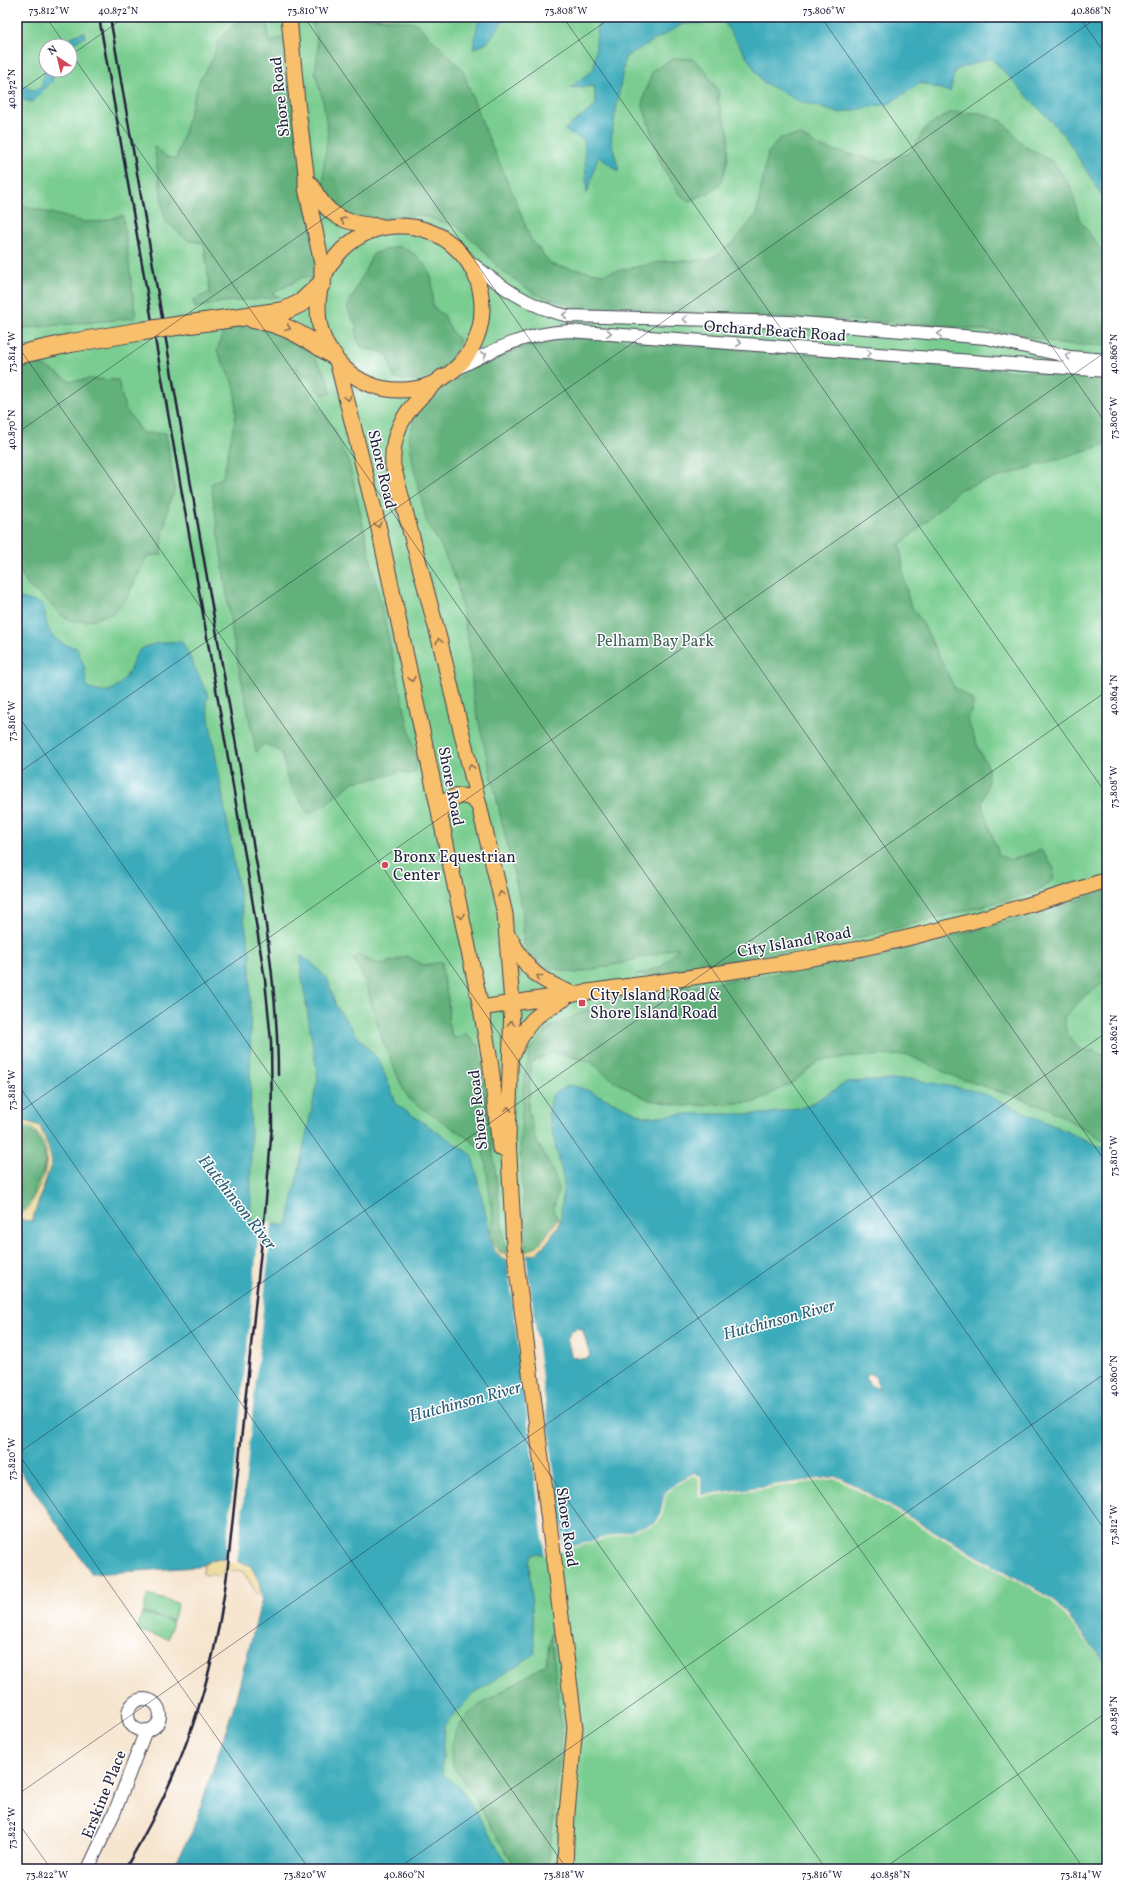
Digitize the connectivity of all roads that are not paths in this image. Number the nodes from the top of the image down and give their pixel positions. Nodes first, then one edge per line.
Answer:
1 (289, 17) edge
2 (306, 173) junction
3 (396, 226) junction
4 (464, 257) junction
5 (322, 283) junction
6 (237, 318) junction
7 (71, 343) junction
8 (17, 347) edge
9 (17, 355) edge
10 (335, 358) junction
11 (1107, 360) edge
12 (1107, 371) edge
13 (446, 375) junction
14 (481, 809) junction
15 (440, 819) junction
16 (1107, 880) edge
17 (507, 932) junction
18 (574, 994) junction
19 (512, 1003) junction
20 (481, 1008) junction
21 (510, 1062) junction
22 (514, 1246) junction
23 (146, 1730) dead end
24 (567, 1813) junction
25 (88, 1869) edge
26 (557, 1869) edge
27 (565, 1869) edge

1 - 2 main road, Shore Road
3 -> 2 main road, Shore Road
2 - 5 main road, Shore Road
3 - 4 main road, Shore Road
3 - 5 main road
11 -> 4 street, Orchard Beach Road
4 - 13 main road, Shore Road
5 - 6 highway
5 - 10 main road
6 - 7 highway, bridge
6 -> 10 highway
7 - 8 highway
7 - 9 highway
10 - 13 main road
10 -> 15 main road, Shore Road
13 -> 12 street, Orchard Beach Road
14 -> 13 main road, Shore Road
14 - 15 main road
17 -> 14 main road, Shore Road
15 -> 20 main road, Shore Road
16 - 18 main road, City Island Road
18 -> 17 main road
17 - 19 main road, Shore Road
18 - 19 main road, City Island Road
18 - 21 main road
19 - 20 main road, City Island Road
21 -> 19 main road, Shore Road
20 - 22 main road, Shore Road
22 -> 21 main road, Shore Road
22 - 24 main road, Shore Road
23 - 25 street, Erskine Place
24 - 26 main road, Shore Road
24 - 27 main road, Shore Road

